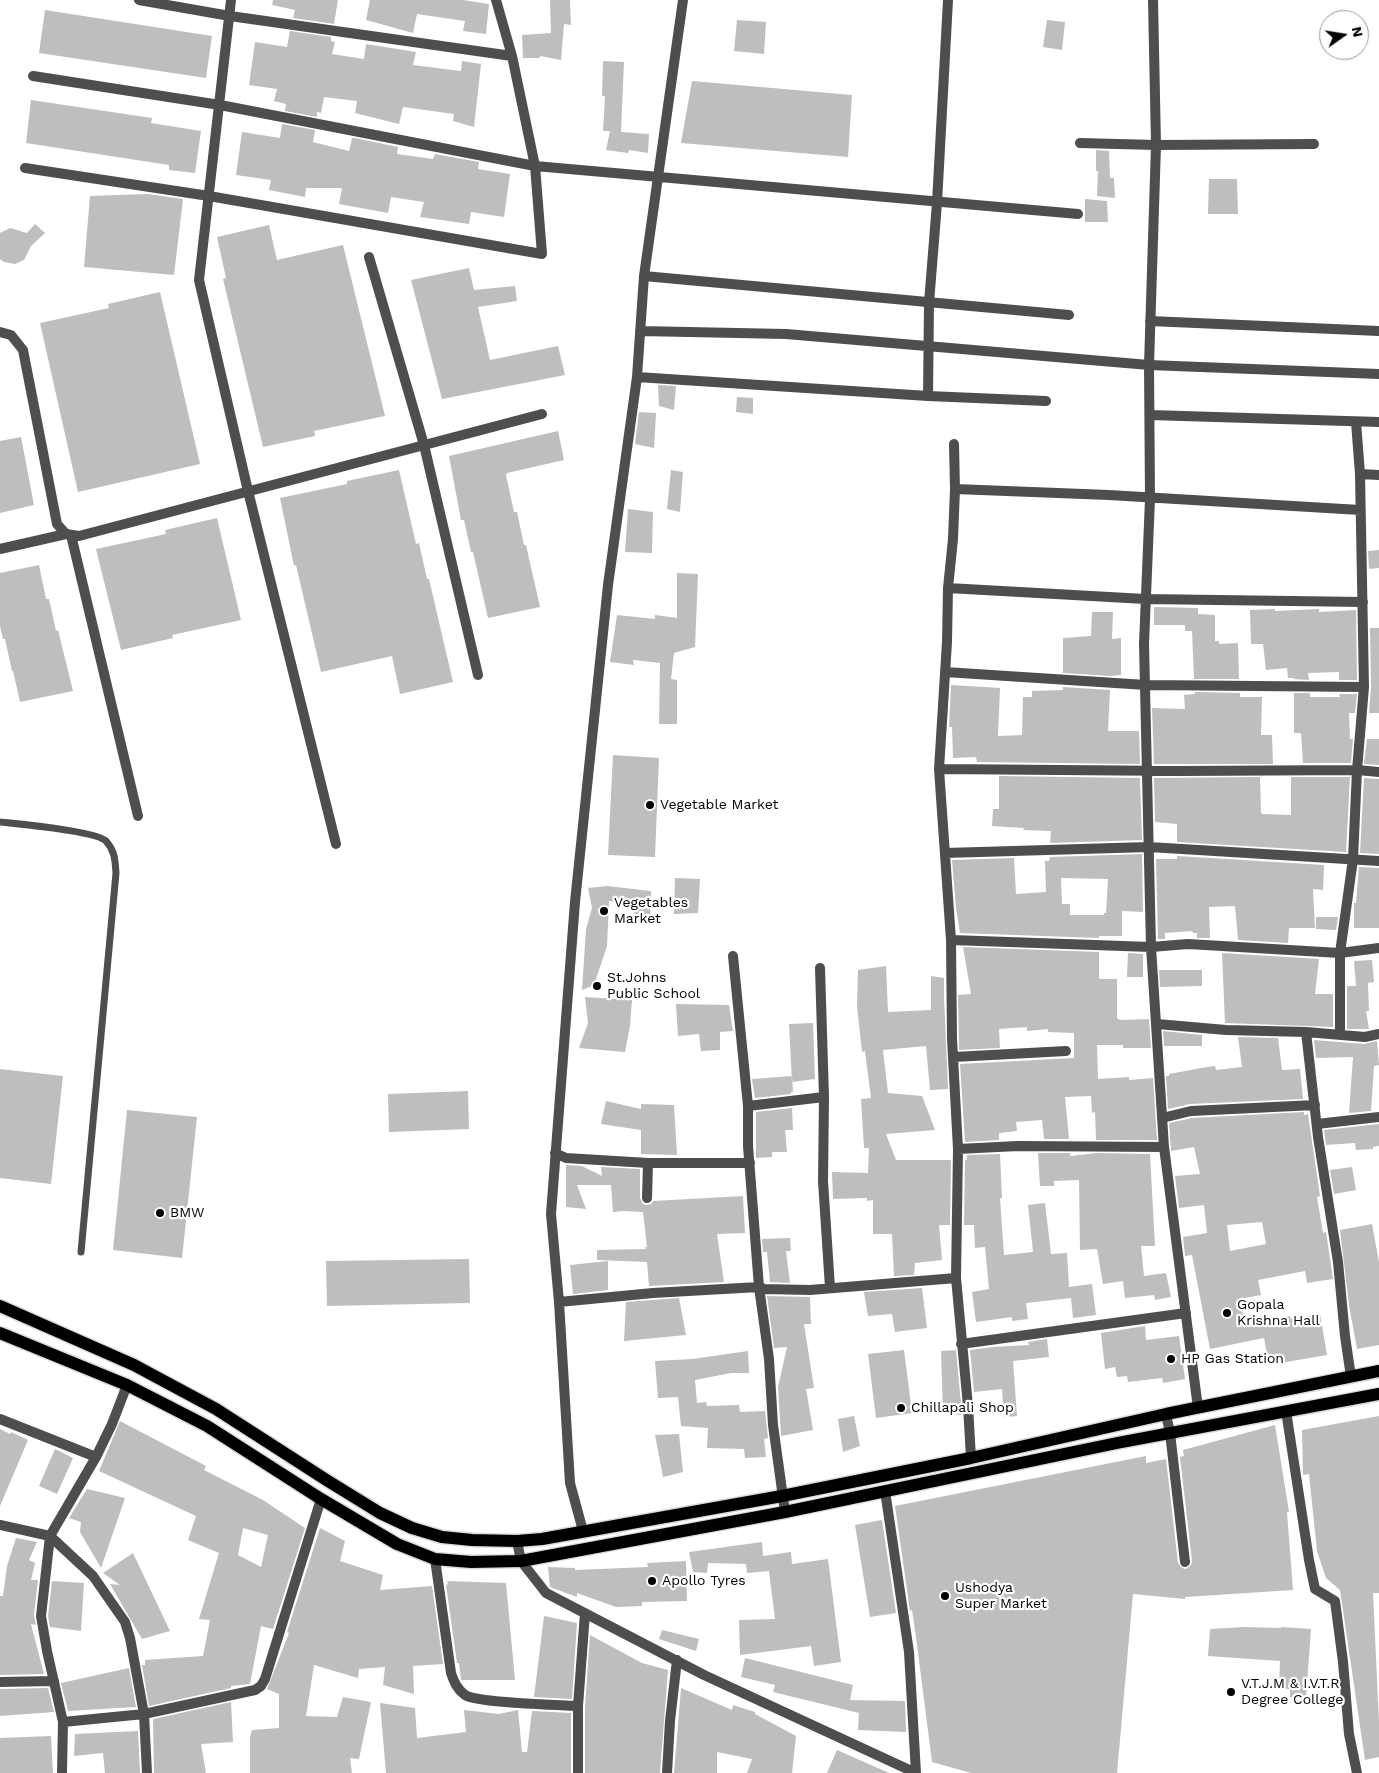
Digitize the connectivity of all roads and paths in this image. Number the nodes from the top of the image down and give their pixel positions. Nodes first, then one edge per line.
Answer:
1 (140, 0) edge
2 (231, 0) edge
3 (496, 0) edge
4 (682, 0) edge
5 (948, 0) edge
6 (1153, 0) edge
7 (230, 16) junction
8 (512, 56) junction
9 (33, 76) dead end
10 (220, 105) junction
11 (1080, 142) dead end
12 (1314, 144) dead end
13 (1156, 145) junction
14 (535, 166) junction
15 (25, 168) dead end
16 (658, 176) junction
17 (209, 196) junction
18 (937, 203) junction
19 (1078, 214) dead end
20 (370, 257) dead end
21 (644, 276) junction
22 (929, 303) junction
23 (1069, 315) dead end
24 (1150, 322) junction
25 (640, 331) junction
26 (1379, 331) edge
27 (0, 332) edge
28 (928, 348) junction
29 (1149, 365) junction
30 (1379, 374) edge
31 (637, 377) junction
32 (928, 396) junction
33 (1046, 401) dead end
34 (542, 414) dead end
35 (1150, 415) junction
36 (1356, 422) junction
37 (1379, 422) edge
38 (954, 444) dead end
39 (424, 445) junction
40 (1360, 474) junction
41 (1379, 475) edge
42 (954, 489) junction
43 (248, 491) junction
44 (1150, 498) junction
45 (1360, 510) junction
46 (69, 535) junction
47 (0, 549) edge
48 (948, 588) junction
49 (1145, 598) junction
50 (1363, 602) junction
51 (945, 672) junction
52 (478, 675) dead end
53 (1146, 685) junction
54 (1364, 687) junction
55 (939, 768) junction
56 (1357, 770) junction
57 (1148, 771) junction
58 (1379, 772) edge
59 (138, 816) dead end
60 (0, 822) edge
61 (336, 844) dead end
62 (1149, 847) junction
63 (945, 852) junction
64 (1352, 859) junction
65 (1379, 861) edge
66 (951, 940) junction
67 (1151, 947) junction
68 (1379, 948) edge
69 (1340, 953) junction
70 (733, 956) dead end
71 (820, 968) dead end
72 (1157, 1024) junction
73 (1306, 1032) junction
74 (1379, 1034) edge
75 (1340, 1035) junction
76 (1066, 1051) dead end
77 (954, 1057) junction
78 (824, 1097) junction
79 (1314, 1105) junction
80 (748, 1106) junction
81 (1379, 1117) edge
82 (1162, 1118) junction
83 (1317, 1124) junction
84 (1164, 1147) junction
85 (958, 1149) junction
86 (555, 1153) junction
87 (648, 1163) junction
88 (750, 1163) junction
89 (647, 1198) dead end
90 (81, 1252) dead end
91 (956, 1278) junction
92 (759, 1287) junction
93 (830, 1288) junction
94 (559, 1302) junction
95 (0, 1306) edge
96 (1186, 1313) junction
97 (0, 1333) edge
98 (961, 1344) junction
99 (1379, 1371) edge
100 (1351, 1377) junction
101 (126, 1385) junction
102 (1379, 1394) edge
103 (1198, 1408) junction
104 (1286, 1411) junction
105 (1166, 1414) junction
106 (0, 1419) edge
107 (1170, 1433) junction
108 (96, 1457) junction
109 (971, 1458) junction
110 (885, 1491) junction
111 (782, 1496) junction
112 (321, 1500) junction
113 (785, 1512) junction
114 (0, 1525) edge
115 (583, 1531) junction
116 (50, 1536) junction
117 (517, 1541) junction
118 (435, 1559) junction
119 (521, 1561) junction
120 (1185, 1562) dead end
121 (585, 1613) junction
122 (677, 1660) junction
123 (54, 1681) junction
124 (0, 1682) edge
125 (578, 1706) junction
126 (144, 1714) junction
127 (63, 1722) junction
128 (62, 1773) edge
129 (147, 1773) edge
130 (578, 1773) edge
131 (667, 1773) edge
132 (1357, 1773) edge

1 - 7 street
2 - 7 street
3 - 8 street
4 - 16 street
5 - 18 street
6 - 13 street
7 - 8 street
7 - 10 street
8 - 14 street
9 - 10 street
10 - 14 street
10 - 17 street
11 - 13 street
12 - 13 street
13 - 24 street
14 - 16 street
14 - 17 street
15 - 17 street
16 - 18 street
16 - 21 street
17 - 43 street
18 - 19 street
18 - 22 street
20 - 39 street
21 - 22 street
21 - 25 street
22 - 23 street
22 - 28 street
24 - 26 street
24 - 29 street
25 - 28 street
25 - 31 street
27 - 46 street
28 - 29 street
28 - 32 street
29 - 30 street
29 - 35 street
31 - 32 street
31 - 86 street
32 - 33 street
34 - 39 street
35 - 36 street
35 - 44 street
36 - 37 street
36 - 40 street
38 - 42 street
39 - 43 street
39 - 52 street
40 - 41 street
40 - 45 street
42 - 44 street
42 - 48 street
43 - 46 street
43 - 61 street
44 - 45 street
44 - 49 street
45 - 50 street
46 - 47 street
46 - 59 street
48 - 49 street
48 - 51 street
49 - 50 street
49 - 53 street
50 - 54 street
51 - 53 street
51 - 55 street
53 - 54 street
53 - 57 street
54 - 56 street
55 - 57 street
55 - 63 street
56 - 57 street
56 - 58 street
56 - 64 street
57 - 62 street
60 - 90 lane
62 - 63 street
62 - 64 street
62 - 67 street
63 - 66 street
64 - 65 street
64 - 69 street
66 - 67 street
66 - 77 street
67 - 69 street
67 - 72 street
68 - 69 street
69 - 75 street
70 - 80 street
71 - 78 street
72 - 73 street
72 - 82 street
73 - 75 street
73 - 79 street
74 - 75 street
76 - 77 street
77 - 85 street
78 - 80 street
78 - 93 street
79 - 82 street
79 - 83 street
80 - 88 street
81 - 83 street
82 - 84 street
83 - 100 street
84 - 85 street
84 - 96 street
85 - 91 street
86 - 87 street
86 - 94 street
87 - 88 street
87 - 89 street
88 - 92 street
91 - 93 street
91 - 98 street
92 - 93 street
92 - 94 street
92 - 111 street
94 - 115 street
95 - 117 main road
96 - 98 street
96 - 103 street
97 - 101 main road
98 - 109 street
99 - 100 main road
100 - 103 main road
101 - 108 street
101 - 112 main road
102 - 104 main road
103 - 105 main road
104 - 107 main road
104 - 132 street
105 - 107 street
105 - 109 main road
106 - 108 street
107 - 110 main road
107 - 120 street
108 - 116 street
109 - 111 main road
110 - 113 main road
110 - 122 street
111 - 113 street
111 - 115 main road
112 - 118 main road
112 - 126 street
113 - 119 main road
114 - 116 street
115 - 117 main road
116 - 123 street
116 - 126 street
117 - 119 street
118 - 119 main road
118 - 125 street
119 - 121 street
121 - 122 street
121 - 125 street
122 - 131 street
123 - 124 street
123 - 127 street
125 - 130 street
126 - 127 street
126 - 129 street
127 - 128 street

